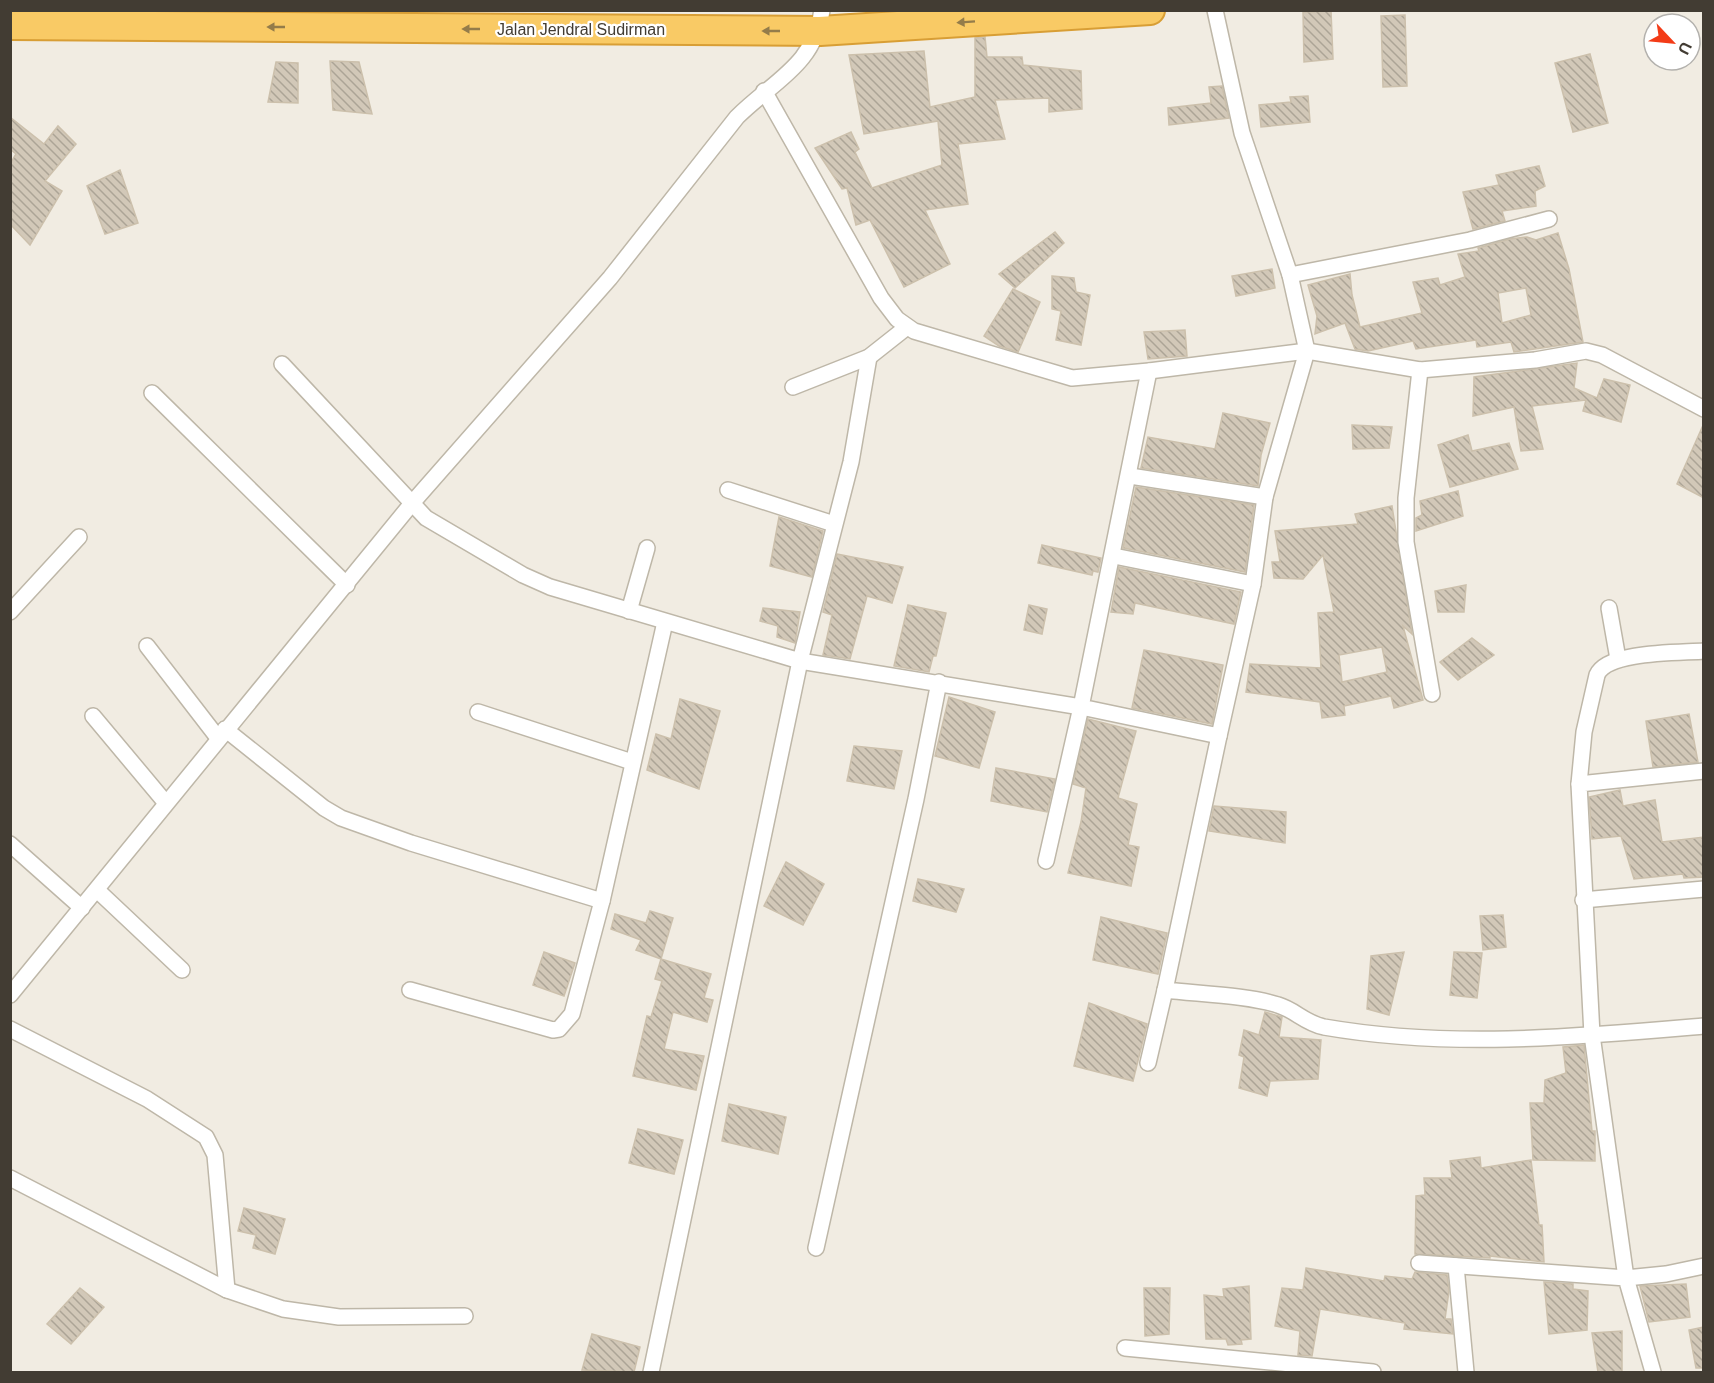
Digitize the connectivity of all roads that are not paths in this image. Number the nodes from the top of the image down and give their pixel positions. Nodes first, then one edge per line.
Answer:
1 (1150, 10) edge
2 (1215, 10) edge
3 (867, 20) edge
4 (821, 21) edge
5 (10, 25) edge
6 (764, 91) junction
7 (1549, 219) dead end
8 (1290, 275) junction
9 (906, 327) junction
10 (1307, 351) junction
11 (869, 357) junction
12 (282, 364) dead end
13 (1420, 370) junction
14 (1149, 371) junction
15 (793, 387) dead end
16 (152, 393) dead end
17 (1704, 409) edge
18 (1130, 476) junction
19 (728, 490) dead end
20 (1265, 497) junction
21 (413, 502) junction
22 (834, 524) junction
23 (79, 537) dead end
24 (647, 548) dead end
25 (1114, 556) junction
26 (1253, 584) junction
27 (347, 585) junction
28 (1609, 608) dead end
29 (629, 611) junction
30 (10, 612) edge
31 (665, 622) junction
32 (147, 646) dead end
33 (1704, 651) edge
34 (1618, 659) junction
35 (800, 661) junction
36 (939, 682) junction
37 (1432, 694) dead end
38 (1082, 707) junction
39 (478, 712) dead end
40 (93, 716) dead end
41 (221, 733) junction
42 (1218, 736) junction
43 (632, 762) junction
44 (1704, 771) edge
45 (1579, 784) junction
46 (165, 802) junction
47 (10, 844) edge
48 (1046, 861) dead end
49 (97, 890) junction
50 (1704, 890) edge
51 (602, 900) junction
52 (1583, 900) junction
53 (82, 908) junction
54 (182, 970) dead end
55 (410, 990) dead end
56 (1165, 990) junction
57 (10, 995) edge
58 (1704, 1026) edge
59 (10, 1029) edge
60 (1592, 1035) junction
61 (1148, 1063) dead end
62 (10, 1178) edge
63 (816, 1248) dead end
64 (1419, 1263) dead end
65 (1456, 1266) junction
66 (1704, 1266) edge
67 (1626, 1278) junction
68 (227, 1290) junction
69 (465, 1316) dead end
70 (1125, 1348) dead end
71 (651, 1372) edge
72 (1373, 1372) edge
73 (1466, 1372) edge
74 (1653, 1372) edge

1 -> 3 highway, Jalan Jendral Sudirman
2 - 8 street
3 - 4 highway, Jalan Jendral Sudirman
4 -> 5 highway, Jalan Jendral Sudirman
4 - 6 street
6 - 9 street
6 - 21 street
7 - 8 street
8 - 10 street
9 - 11 street
9 - 14 street
10 - 13 street
10 - 14 street
10 - 20 street
11 - 15 street
11 - 22 street
12 - 21 street
13 - 17 street
13 - 37 street
14 - 18 street
16 - 27 street
18 - 20 street
18 - 25 street
19 - 22 street
20 - 26 street
21 - 27 street
21 - 29 street
22 - 35 street
23 - 30 street
24 - 29 street
25 - 26 street
25 - 38 street
26 - 42 street
27 - 41 street
28 - 34 street
29 - 31 street
31 - 35 street
31 - 43 street
32 - 41 street
33 - 34 street
34 - 45 street
35 - 36 street
35 - 71 street
36 - 38 street
36 - 63 street
38 - 42 street
38 - 48 street
39 - 43 street
40 - 46 street
41 - 46 street
41 - 51 street
42 - 56 street
43 - 51 street
44 - 45 street
45 - 52 street
46 - 49 street
47 - 53 street
49 - 53 street
49 - 54 street
50 - 52 street
51 - 55 street
52 - 60 street
53 - 57 street
56 - 60 street
56 - 61 street
58 - 60 street
59 - 68 street
60 - 67 street
62 - 68 street
64 - 65 street
65 - 67 street
65 - 73 street
66 - 67 street
67 - 74 street
68 - 69 street
70 - 72 street

